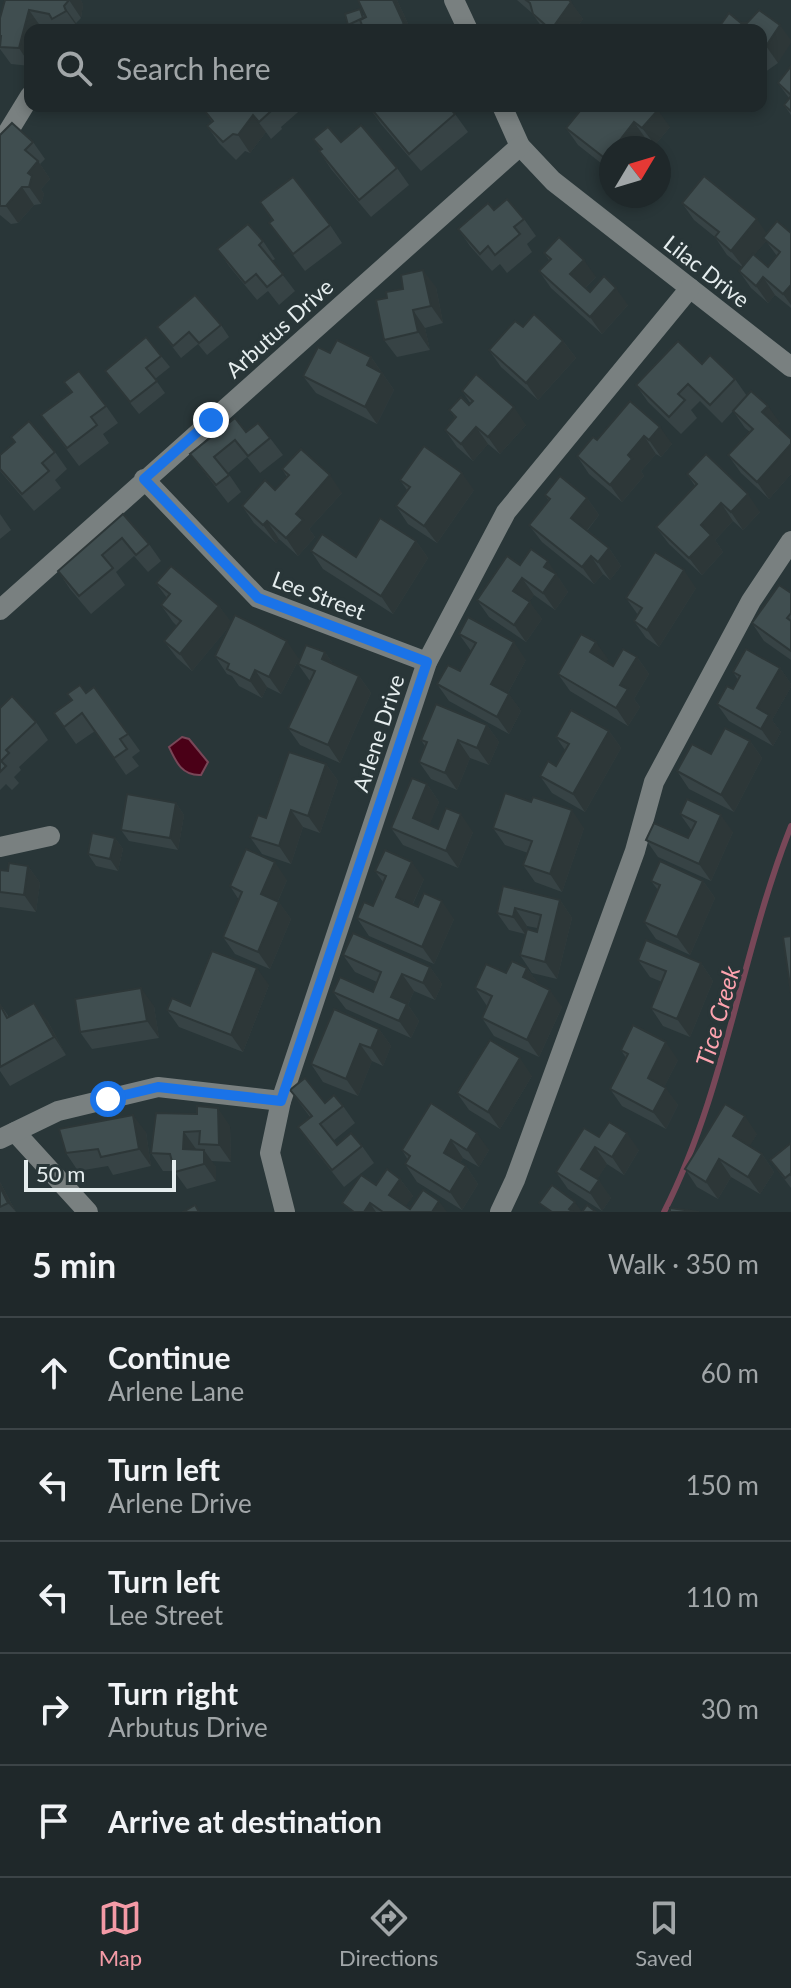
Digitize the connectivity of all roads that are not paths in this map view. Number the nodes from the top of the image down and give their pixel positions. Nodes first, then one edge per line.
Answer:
1 (454, 0) edge
2 (465, 24) edge
3 (24, 106) edge
4 (505, 112) edge
5 (0, 145) edge
6 (520, 146) junction
7 (690, 288) junction
8 (791, 367) edge
9 (144, 479) junction
10 (791, 541) edge
11 (0, 610) edge
12 (427, 662) junction
13 (50, 836) dead end
14 (0, 847) edge
15 (281, 1101) junction
16 (7, 1136) edge
17 (88, 1212) edge
18 (285, 1212) edge
19 (500, 1212) edge

1 - 2 street
3 - 5 street
4 - 6 street, Lilac Drive
6 - 7 street, Lilac Drive
6 - 9 street, Arbutus Drive
7 - 8 street, Lilac Drive
7 - 12 street, Arlene Drive
9 - 11 street, Arbutus Drive
9 - 12 street, Lee Street
10 - 19 street
12 - 15 street, Arlene Drive
13 - 14 street
15 - 16 street
15 - 18 street, Arlene Drive
16 - 17 street

